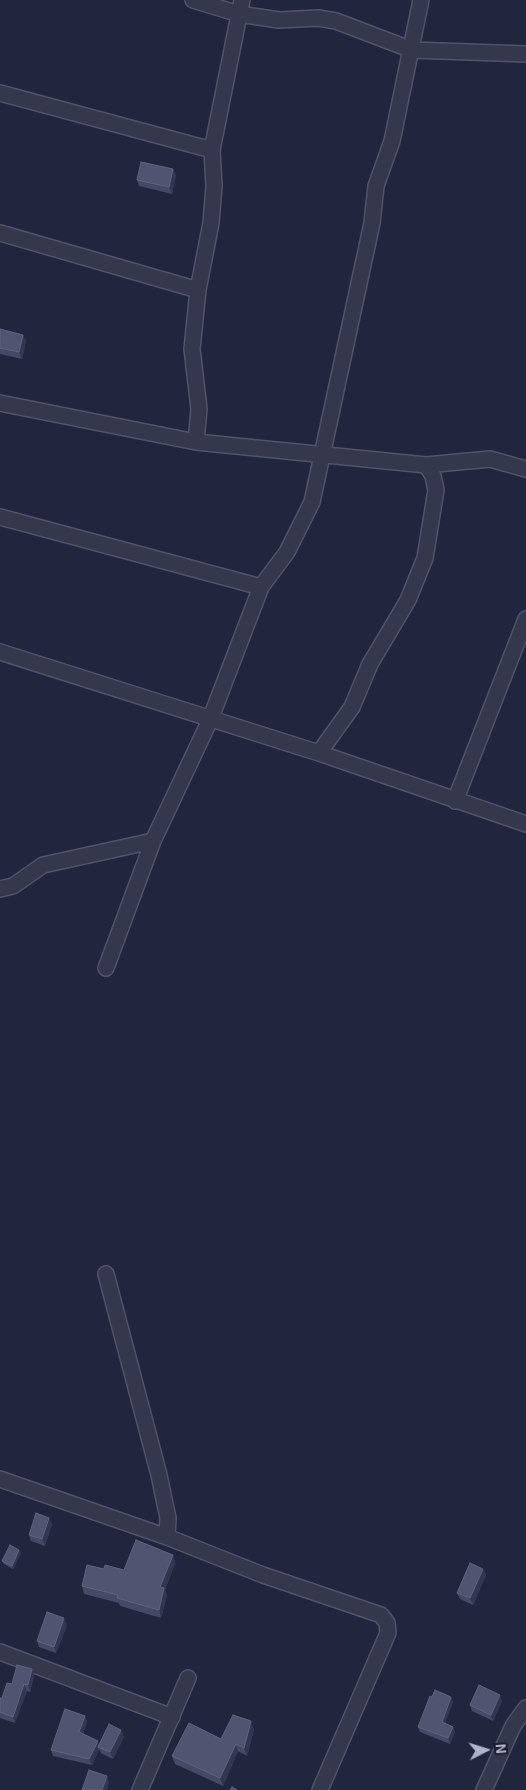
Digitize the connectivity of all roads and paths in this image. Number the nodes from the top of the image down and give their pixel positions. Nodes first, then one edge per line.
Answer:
1 (193, 0) edge
2 (421, 0) edge
3 (240, 7) edge
4 (412, 50) junction
5 (526, 54) edge
6 (0, 93) edge
7 (212, 150) junction
8 (0, 233) edge
9 (198, 290) junction
10 (0, 402) edge
11 (196, 442) junction
12 (322, 456) junction
13 (426, 465) junction
14 (524, 471) edge
15 (0, 517) edge
16 (261, 587) junction
17 (526, 619) edge
18 (0, 652) edge
19 (210, 720) junction
20 (319, 754) junction
21 (455, 801) junction
22 (526, 824) edge
23 (153, 841) junction
24 (0, 889) edge
25 (106, 968) dead end
26 (106, 1274) dead end
27 (0, 1479) edge
28 (167, 1537) junction
29 (0, 1652) edge
30 (188, 1678) dead end
31 (526, 1708) edge
32 (172, 1717) junction
33 (140, 1790) edge
34 (320, 1790) edge
35 (484, 1790) edge

1 - 3 street
2 - 4 street
3 - 4 street
3 - 7 street
4 - 5 street
4 - 12 street
6 - 7 street
7 - 9 street
8 - 9 street
9 - 11 street
10 - 11 street
11 - 12 street
12 - 13 street
12 - 16 street
13 - 14 street
13 - 20 street
15 - 16 street
16 - 19 street
17 - 21 street
18 - 19 street
19 - 20 street
19 - 23 street
20 - 21 street
21 - 22 street
23 - 24 street
23 - 25 street
26 - 28 street
27 - 28 street
28 - 34 street
29 - 32 street
30 - 32 street
31 - 35 street
32 - 33 street

